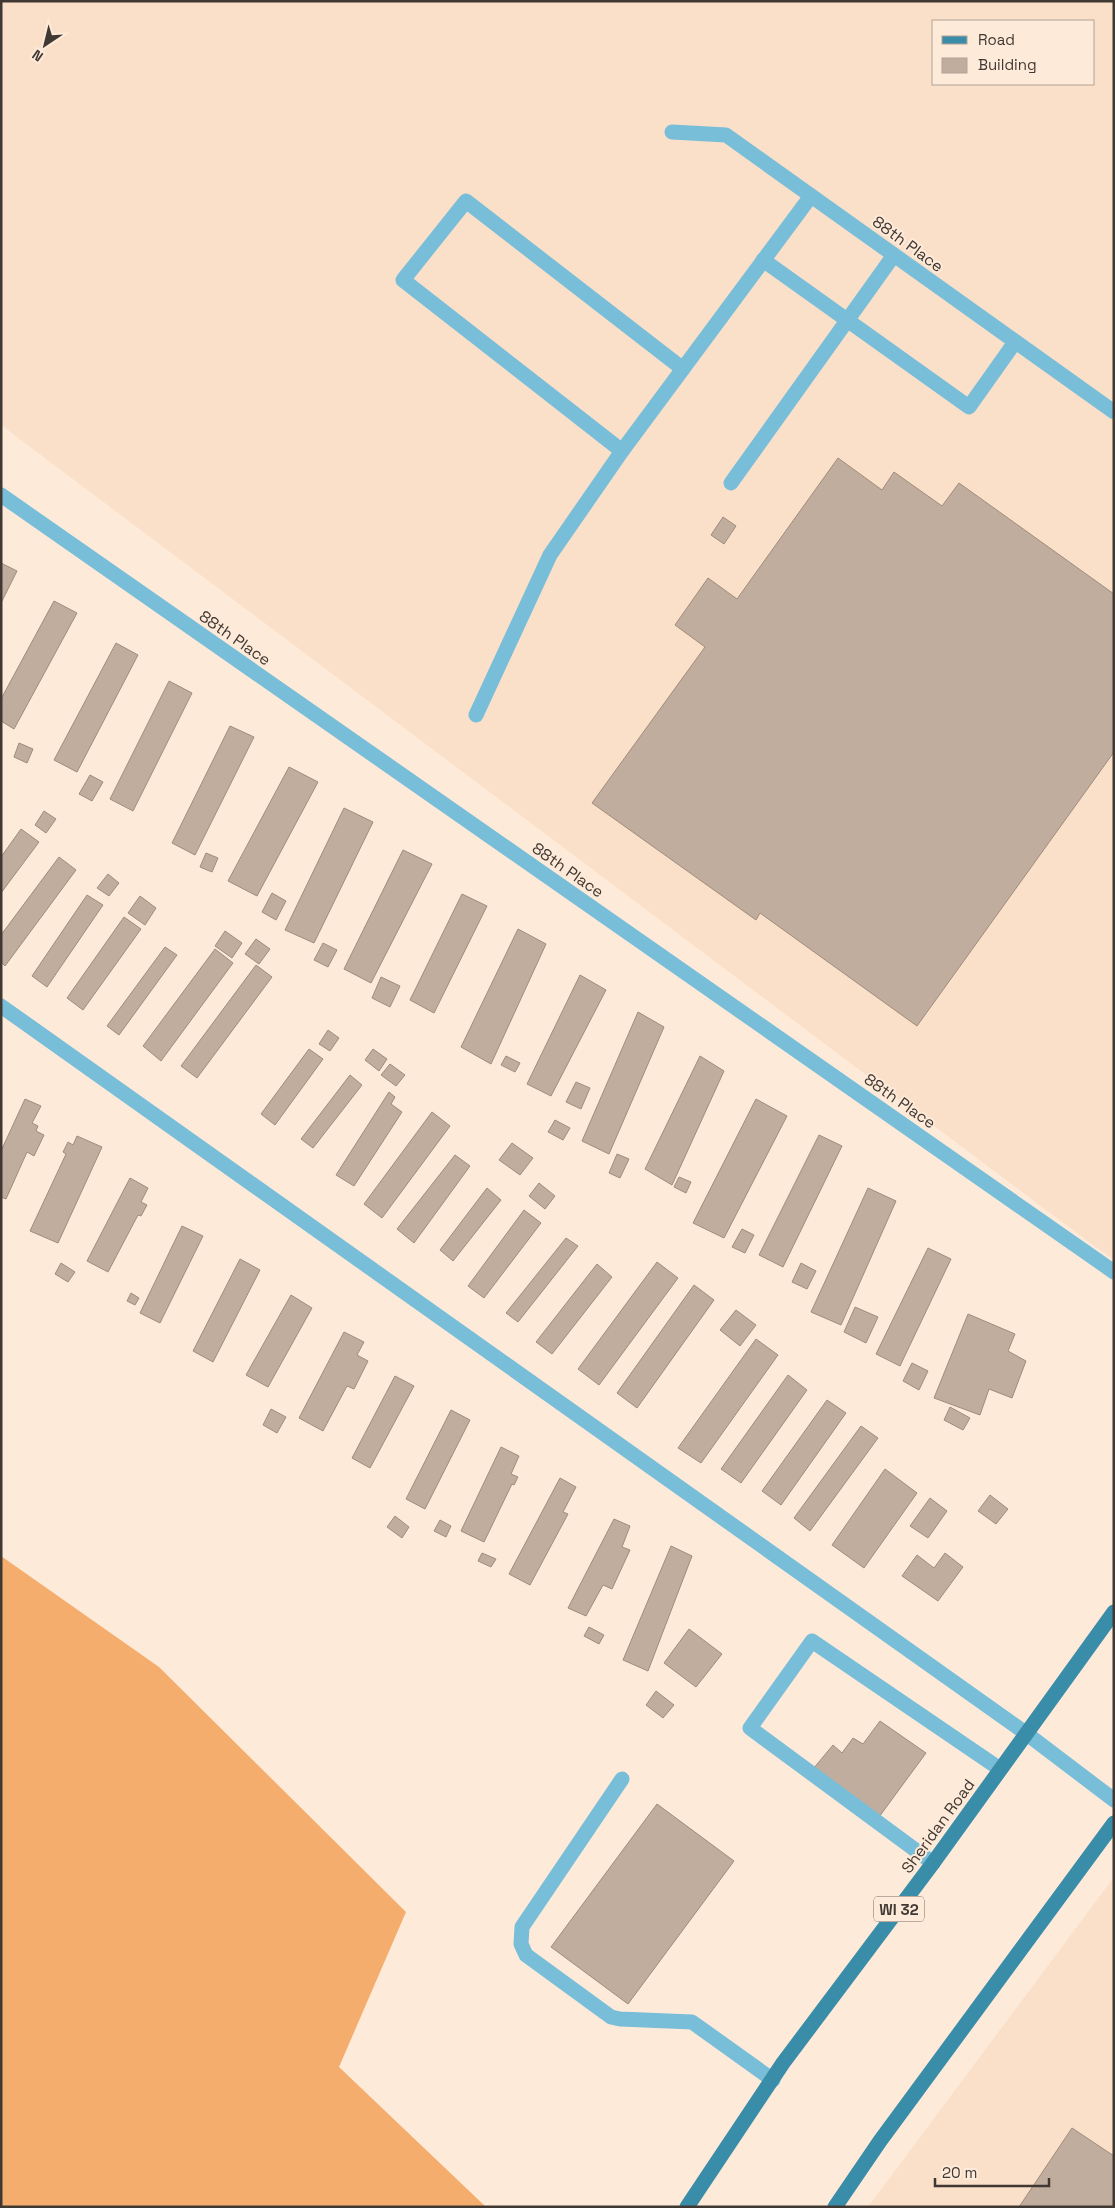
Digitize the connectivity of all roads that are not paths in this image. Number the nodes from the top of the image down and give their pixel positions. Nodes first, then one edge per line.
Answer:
1 (672, 132) dead end
2 (811, 196) junction
3 (894, 255) junction
4 (763, 260) junction
5 (846, 320) junction
6 (1015, 342) junction
7 (683, 369) junction
8 (1114, 412) edge
9 (622, 451) junction
10 (730, 483) dead end
11 (1, 496) edge
12 (476, 715) dead end
13 (1, 1006) edge
14 (1114, 1272) edge
15 (1114, 1612) edge
16 (1027, 1734) junction
17 (1000, 1769) junction
18 (622, 1779) dead end
19 (1114, 1800) edge
20 (1114, 1823) edge
21 (933, 1863) junction
22 (772, 2080) junction
23 (687, 2207) edge
24 (835, 2207) edge

1 - 2 street, 88th Place
2 - 3 street, 88th Place
2 - 4 street
3 - 5 street
3 - 6 street, 88th Place
4 - 5 street
4 - 7 street
5 - 6 street
5 - 10 street
6 - 8 street, 88th Place
7 - 9 street
7 - 9 street
9 - 12 street
11 - 14 street, 88th Place
13 - 16 street
15 - 16 main road, Sheridan Road / WI 32
16 - 17 main road, Sheridan Road / WI 32
16 - 19 street
17 - 21 main road, Sheridan Road / WI 32
17 - 21 street
18 - 22 street
20 - 24 main road
21 - 22 main road, Sheridan Road / WI 32
22 - 23 main road, Sheridan Road / WI 32

